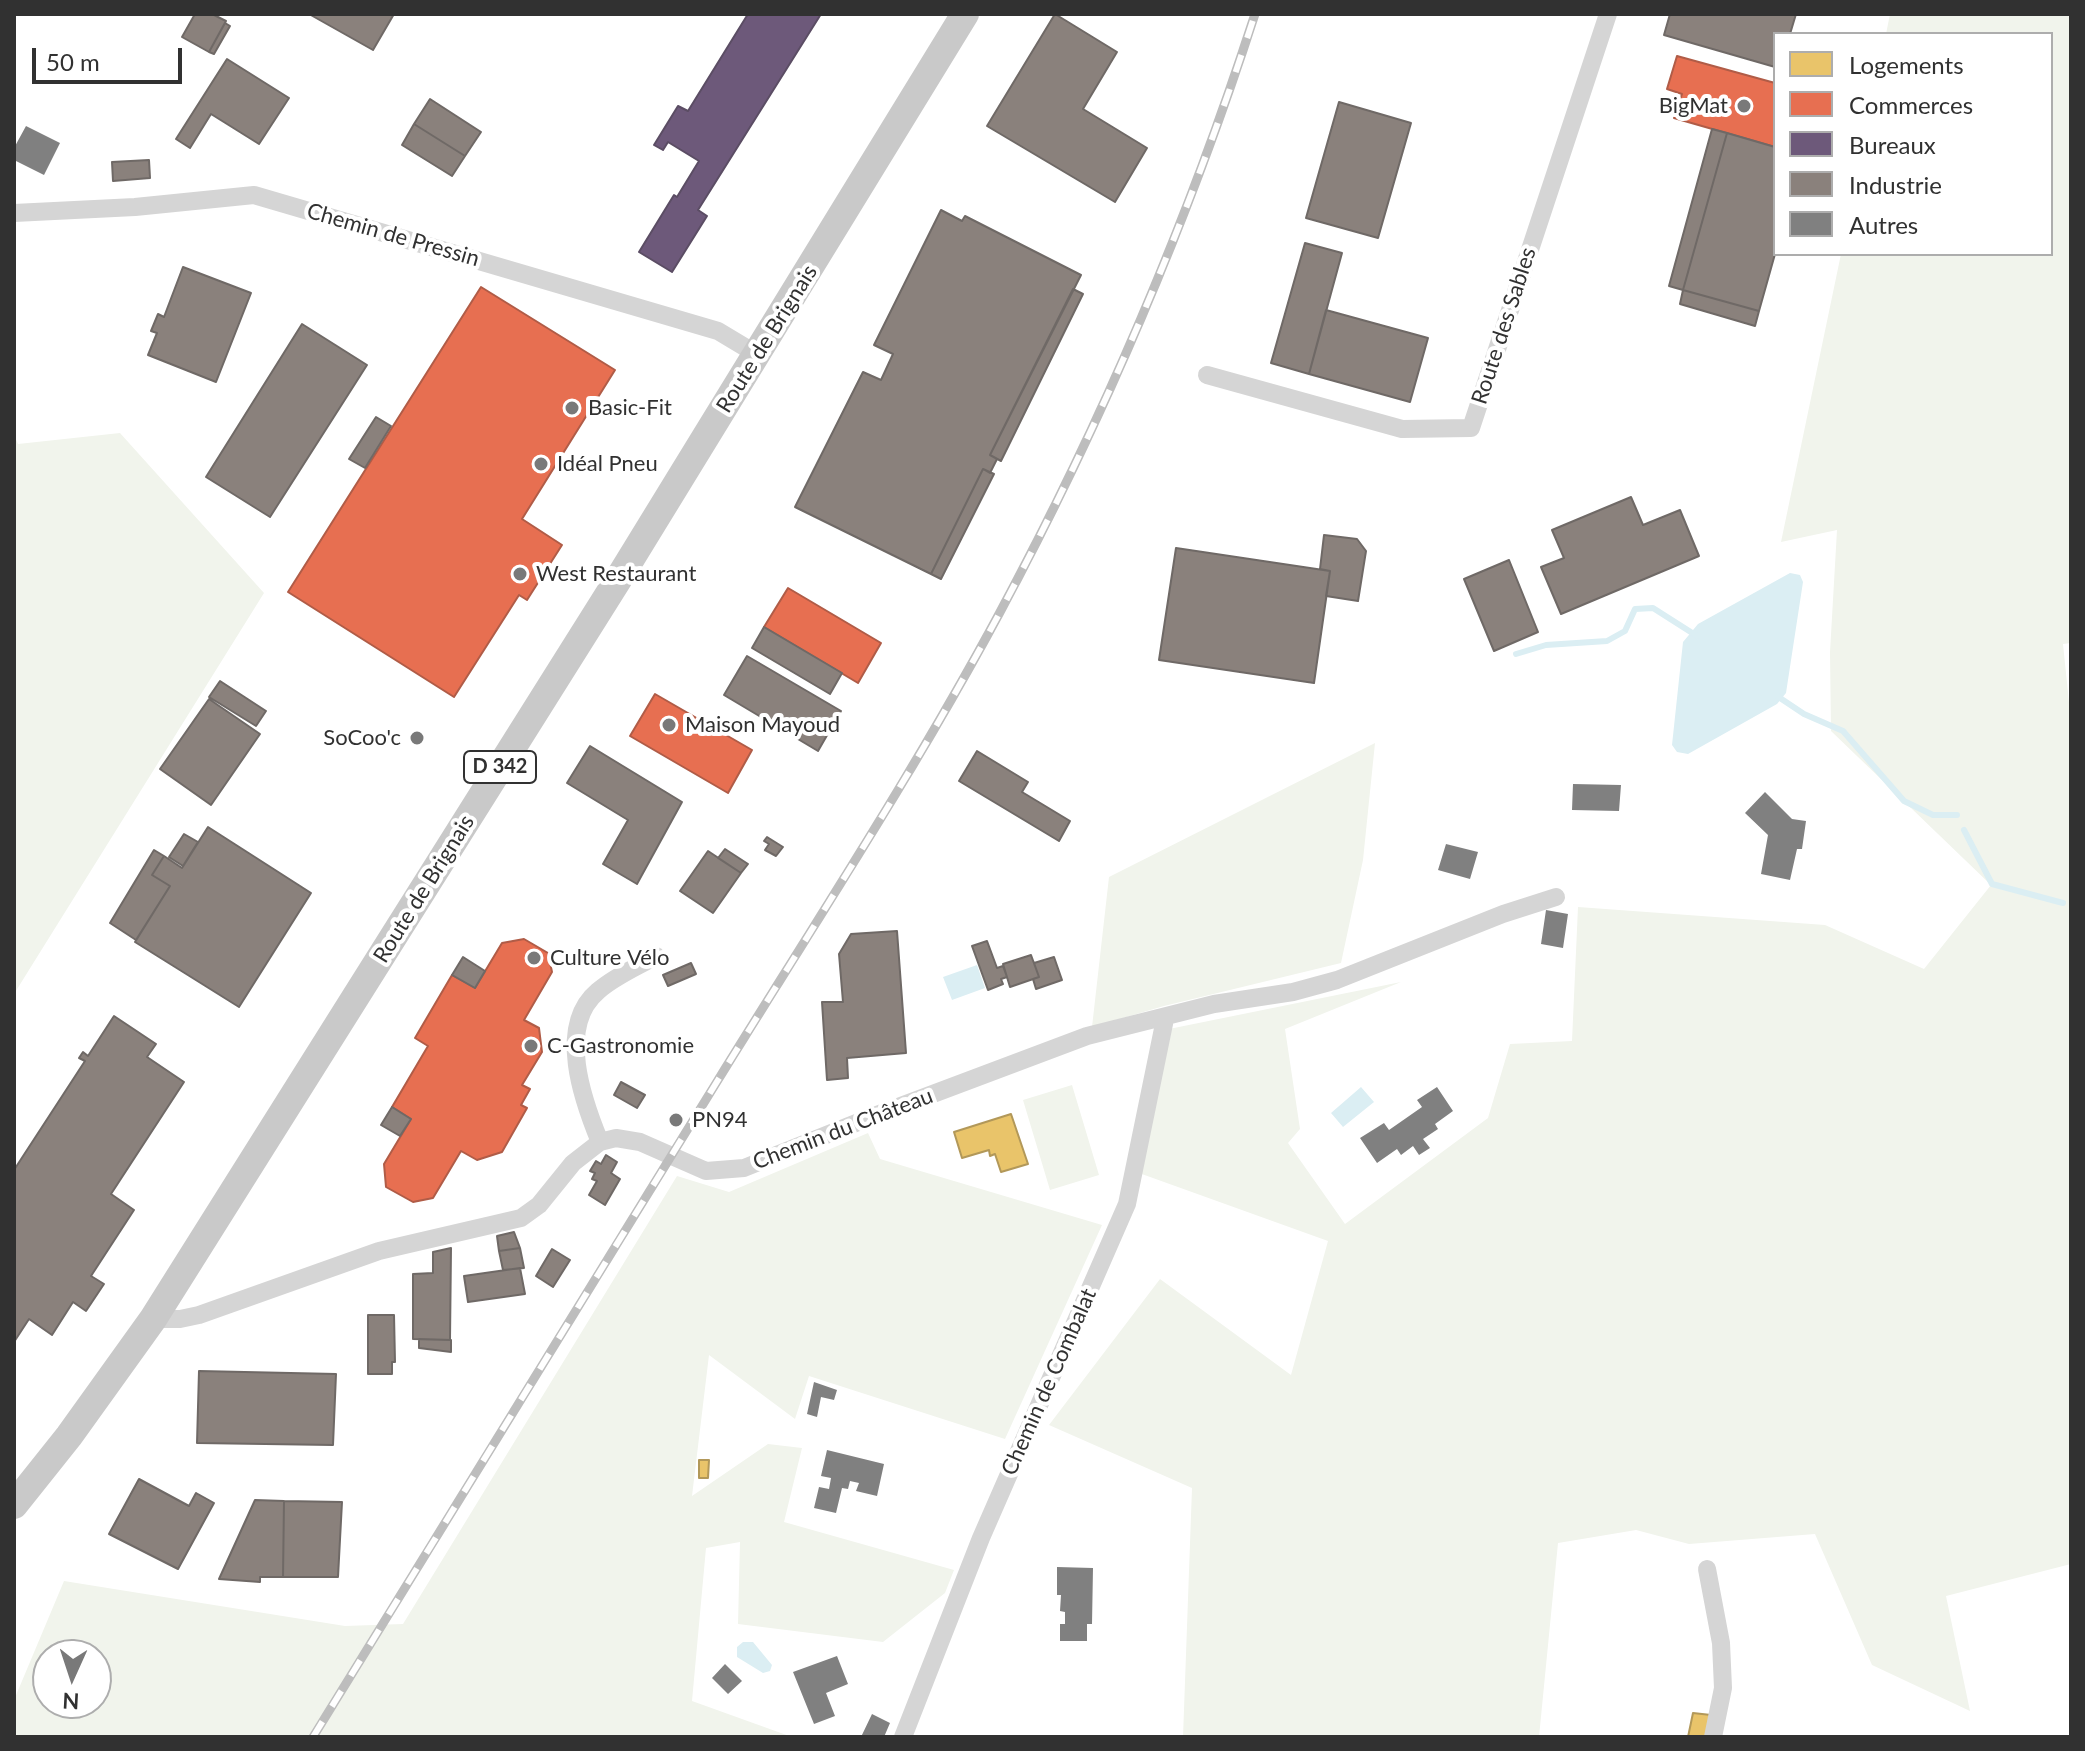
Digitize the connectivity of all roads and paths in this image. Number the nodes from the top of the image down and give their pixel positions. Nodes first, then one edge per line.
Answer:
1 (965, 14) edge
2 (1608, 14) edge
3 (14, 213) edge
4 (758, 355) junction
5 (1207, 375) dead end
6 (1556, 897) dead end
7 (656, 956) dead end
8 (1165, 1019) junction
9 (600, 1142) junction
10 (153, 1319) junction
11 (14, 1505) edge
12 (1707, 1569) dead end
13 (903, 1737) edge
14 (1713, 1737) edge

1 - 4 main road, Route de Brignais / D 342
2 - 5 street, Route des Sables
3 - 4 street, Chemin de Pressin
4 - 10 main road, Route de Brignais / D 342
6 - 8 street, Chemin du Château
7 - 9 street
8 - 9 street, Chemin du Château
8 - 13 street, Chemin de Combalat
9 - 10 street
10 - 11 main road, Route de Brignais / D 342
12 - 14 street

